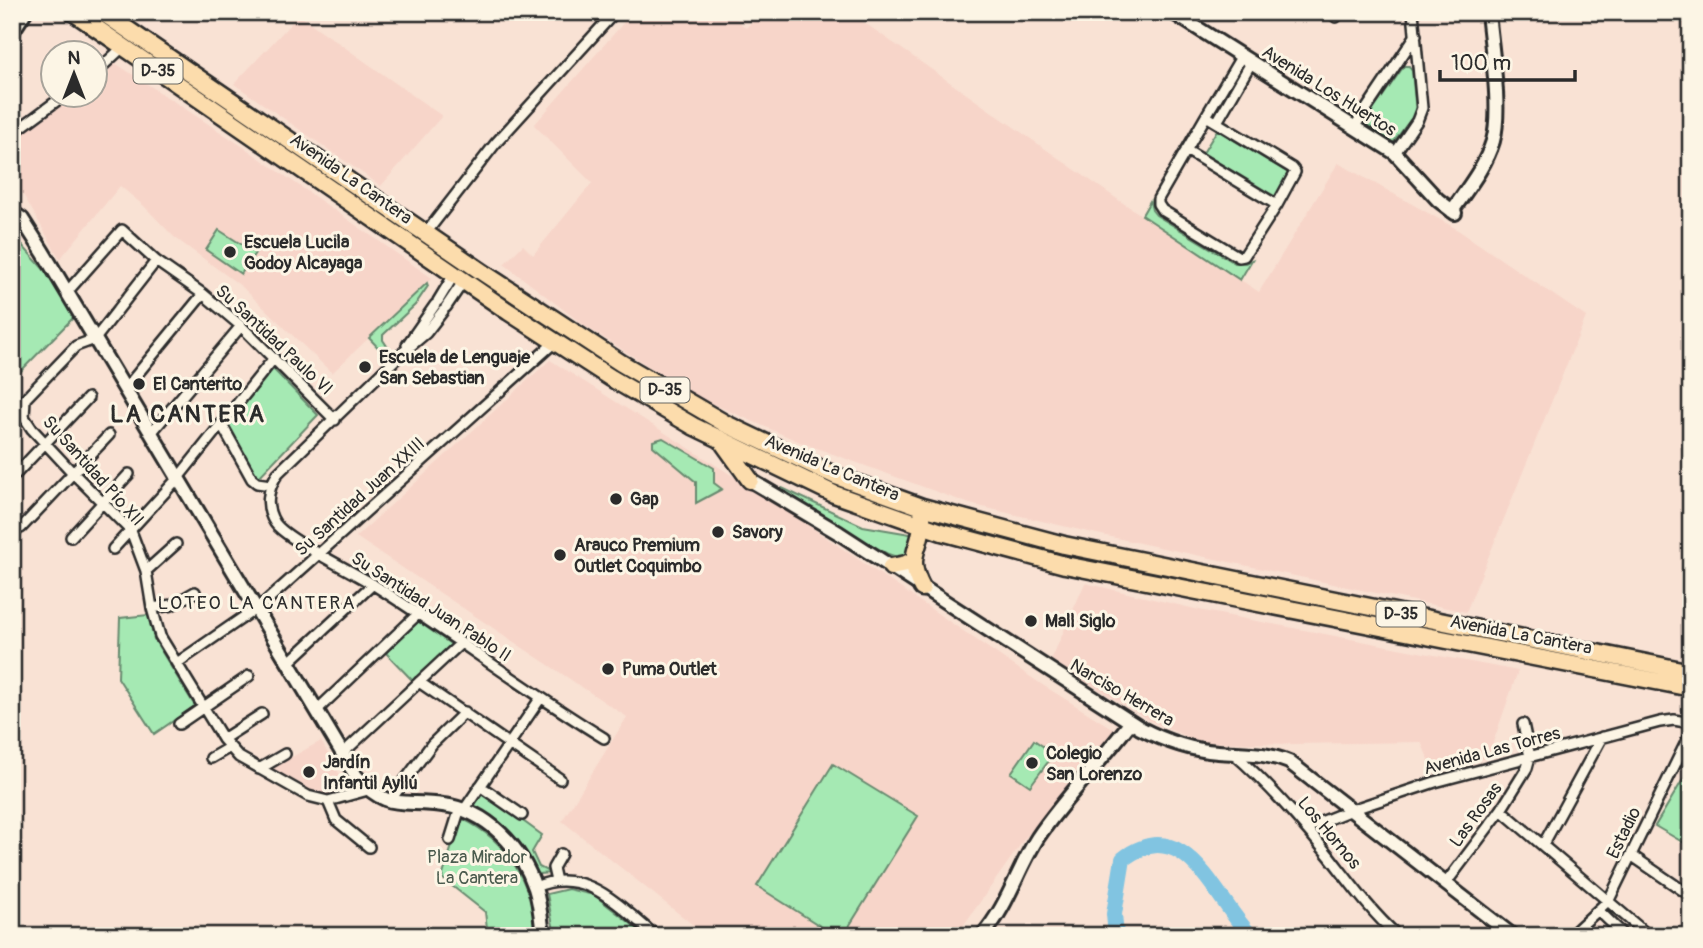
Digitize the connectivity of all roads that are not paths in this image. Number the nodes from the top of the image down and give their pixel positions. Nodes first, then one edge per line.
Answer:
1 (25, 12) edge
2 (72, 12) edge
3 (102, 12) edge
4 (615, 12) edge
5 (1172, 12) edge
6 (1413, 12) edge
7 (1488, 12) edge
8 (12, 32) edge
9 (1416, 35) junction
10 (123, 47) junction
11 (1401, 58) junction
12 (1246, 60) junction
13 (108, 61) edge
14 (1419, 65) junction
15 (47, 108) edge
16 (1206, 116) junction
17 (1217, 122) junction
18 (1355, 126) junction
19 (12, 134) edge
20 (1186, 150) junction
21 (1395, 153) junction
22 (1277, 205) junction
23 (12, 212) edge
24 (426, 233) junction
25 (156, 261) junction
26 (469, 263) junction
27 (459, 278) junction
28 (67, 292) junction
29 (203, 295) junction
30 (241, 326) junction
31 (95, 339) junction
32 (555, 342) junction
33 (400, 355) junction
34 (274, 358) junction
35 (125, 389) junction
36 (88, 398) dead end
37 (25, 399) junction
38 (12, 413) edge
39 (335, 420) junction
40 (222, 425) junction
41 (151, 433) junction
42 (109, 435) dead end
43 (721, 440) junction
44 (46, 443) junction
45 (764, 443) junction
46 (752, 455) junction
47 (73, 472) junction
48 (129, 474) dead end
49 (12, 478) edge
50 (178, 478) junction
51 (750, 480) junction
52 (271, 485) junction
53 (103, 502) junction
54 (922, 507) junction
55 (923, 526) junction
56 (21, 528) dead end
57 (131, 531) junction
58 (71, 537) dead end
59 (176, 544) dead end
60 (113, 549) dead end
61 (321, 554) junction
62 (912, 561) junction
63 (891, 567) junction
64 (146, 571) junction
65 (373, 584) junction
66 (922, 589) junction
67 (195, 592) dead end
68 (152, 608) junction
69 (257, 609) junction
70 (418, 614) junction
71 (460, 644) junction
72 (177, 663) junction
73 (288, 663) junction
74 (1691, 672) edge
75 (249, 676) dead end
76 (419, 682) junction
77 (1691, 688) edge
78 (540, 699) junction
79 (204, 707) junction
80 (316, 711) junction
81 (465, 712) junction
82 (262, 715) dead end
83 (1130, 723) junction
84 (1691, 723) edge
85 (179, 724) dead end
86 (1523, 724) dead end
87 (1691, 732) edge
88 (1602, 737) junction
89 (604, 738) dead end
90 (226, 743) junction
91 (510, 743) junction
92 (1233, 753) junction
93 (285, 754) dead end
94 (342, 754) junction
95 (1530, 757) junction
96 (211, 758) dead end
97 (260, 769) junction
98 (560, 779) dead end
99 (480, 786) junction
100 (368, 790) junction
101 (328, 801) junction
102 (389, 802) junction
103 (462, 809) junction
104 (1351, 810) junction
105 (1501, 810) junction
106 (522, 815) dead end
107 (1306, 828) junction
108 (450, 840) dead end
109 (1544, 845) junction
110 (369, 847) dead end
111 (561, 854) dead end
112 (1631, 855) junction
113 (556, 881) junction
114 (1446, 883) junction
115 (535, 887) junction
116 (1691, 896) edge
117 (1609, 900) junction
118 (1598, 910) junction
119 (1381, 920) junction
120 (544, 936) edge
121 (656, 936) edge
122 (982, 936) edge
123 (1387, 936) edge
124 (1398, 936) edge
125 (1513, 936) edge
126 (1570, 936) edge
127 (1625, 936) edge
128 (1649, 936) edge

1 - 8 street
2 - 10 highway, Avenida La Cantera / D-35
3 - 24 highway, Avenida La Cantera / D-35
4 - 24 street
5 - 12 street, Avenida Los Huertos
6 - 9 street
7 - 21 street, Avenida Los Huertos
9 - 11 street
9 - 14 street
10 - 13 street
10 - 27 highway, Avenida La Cantera / D-35
11 - 14 street
11 - 18 street
12 - 16 street
12 - 17 street
12 - 18 street, Avenida Los Huertos
14 - 21 street
15 - 19 street
16 - 17 street
16 - 20 street
17 - 22 street
18 - 21 street, Avenida Los Huertos
20 - 22 street
20 - 22 street
23 - 28 street
24 - 26 highway, Avenida La Cantera / D-35
25 - 28 street, Su Santidad Paulo VI
25 - 29 street, Su Santidad Paulo VI
25 - 31 street
26 - 27 street
26 - 45 highway, Avenida La Cantera / D-35
27 - 32 highway, Avenida La Cantera / D-35
27 - 33 street
27 - 33 street
28 - 31 street
29 - 30 street, Su Santidad Paulo VI
29 - 35 street
30 - 34 street, Su Santidad Paulo VI
30 - 41 street
31 - 35 street
31 - 37 street
32 - 43 highway, Avenida La Cantera / D-35
32 - 61 street, Su Santidad Juan XXIII
33 - 39 street
34 - 39 street, Su Santidad Paulo VI
34 - 40 street
35 - 41 street
36 - 44 street
37 - 38 street
37 - 44 street, Su Santidad Pío XII
39 - 52 street
40 - 50 street
40 - 52 street
41 - 50 street
42 - 47 street
43 - 46 highway, Avenida La Cantera / D-35
43 - 51 highway
44 - 47 street, Su Santidad Pío XII
44 - 49 street
45 - 46 highway
45 - 54 highway, Avenida La Cantera / D-35
46 - 51 highway
46 - 55 highway, Avenida La Cantera / D-35
47 - 53 street, Su Santidad Pío XII
47 - 56 street
48 - 53 street
50 - 57 street
50 - 69 street
51 - 63 street, Narciso Herrera
52 - 61 street, Su Santidad Juan Pablo II
53 - 57 street, Su Santidad Pío XII
53 - 58 street
54 - 55 highway
54 - 74 highway, Avenida La Cantera / D-35
55 - 62 highway
55 - 77 highway, Avenida La Cantera / D-35
57 - 60 street
57 - 64 street, Su Santidad Pío XII
59 - 64 street
61 - 65 street, Su Santidad Juan Pablo II
61 - 69 street, Su Santidad Juan XXIII
62 - 63 highway
62 - 66 highway
63 - 66 street, Narciso Herrera
64 - 68 street, Su Santidad Pío XII
65 - 70 street, Su Santidad Juan Pablo II
65 - 73 street
66 - 83 street, Narciso Herrera
67 - 68 street
68 - 72 street, Su Santidad Pío XII
69 - 72 street, Su Santidad Juan XXIII
69 - 73 street
70 - 71 street, Su Santidad Juan Pablo II
70 - 80 street
71 - 76 street
71 - 78 street, Su Santidad Juan Pablo II
72 - 79 street, Su Santidad Pío XII
73 - 80 street
75 - 79 street
76 - 81 street
76 - 94 street
78 - 89 street, Su Santidad Juan Pablo II
78 - 91 street
79 - 85 street
79 - 90 street, Su Santidad Pío XII
80 - 94 street
81 - 91 street
81 - 102 street
82 - 90 street
83 - 92 street, Narciso Herrera
83 - 122 street
84 - 88 street, Avenida Las Torres
86 - 95 street
87 - 112 street, Estadio
88 - 95 street, Avenida Las Torres
88 - 109 street
90 - 96 street
90 - 97 street, Su Santidad Pío XII
91 - 98 street
91 - 99 street
92 - 104 street, Narciso Herrera
92 - 107 street, Los Hornos
93 - 97 street
94 - 100 street
95 - 104 street, Avenida Las Torres
95 - 105 street, Las Rosas
97 - 101 street, Su Santidad Pío XII
99 - 103 street
99 - 106 street
100 - 101 street
100 - 102 street
101 - 110 street
102 - 103 street
103 - 108 street
103 - 115 street
104 - 107 street, Avenida Las Torres
104 - 114 street, Narciso Herrera
105 - 109 street
105 - 114 street, Las Rosas
107 - 119 street, Los Hornos
109 - 117 street
111 - 113 street
112 - 116 street
112 - 117 street, Estadio
113 - 115 street
113 - 121 street
114 - 125 street, Narciso Herrera
115 - 120 street
117 - 118 street, Estadio
117 - 128 street
118 - 126 street, Estadio
118 - 127 street
119 - 123 street
119 - 124 street, Los Hornos

